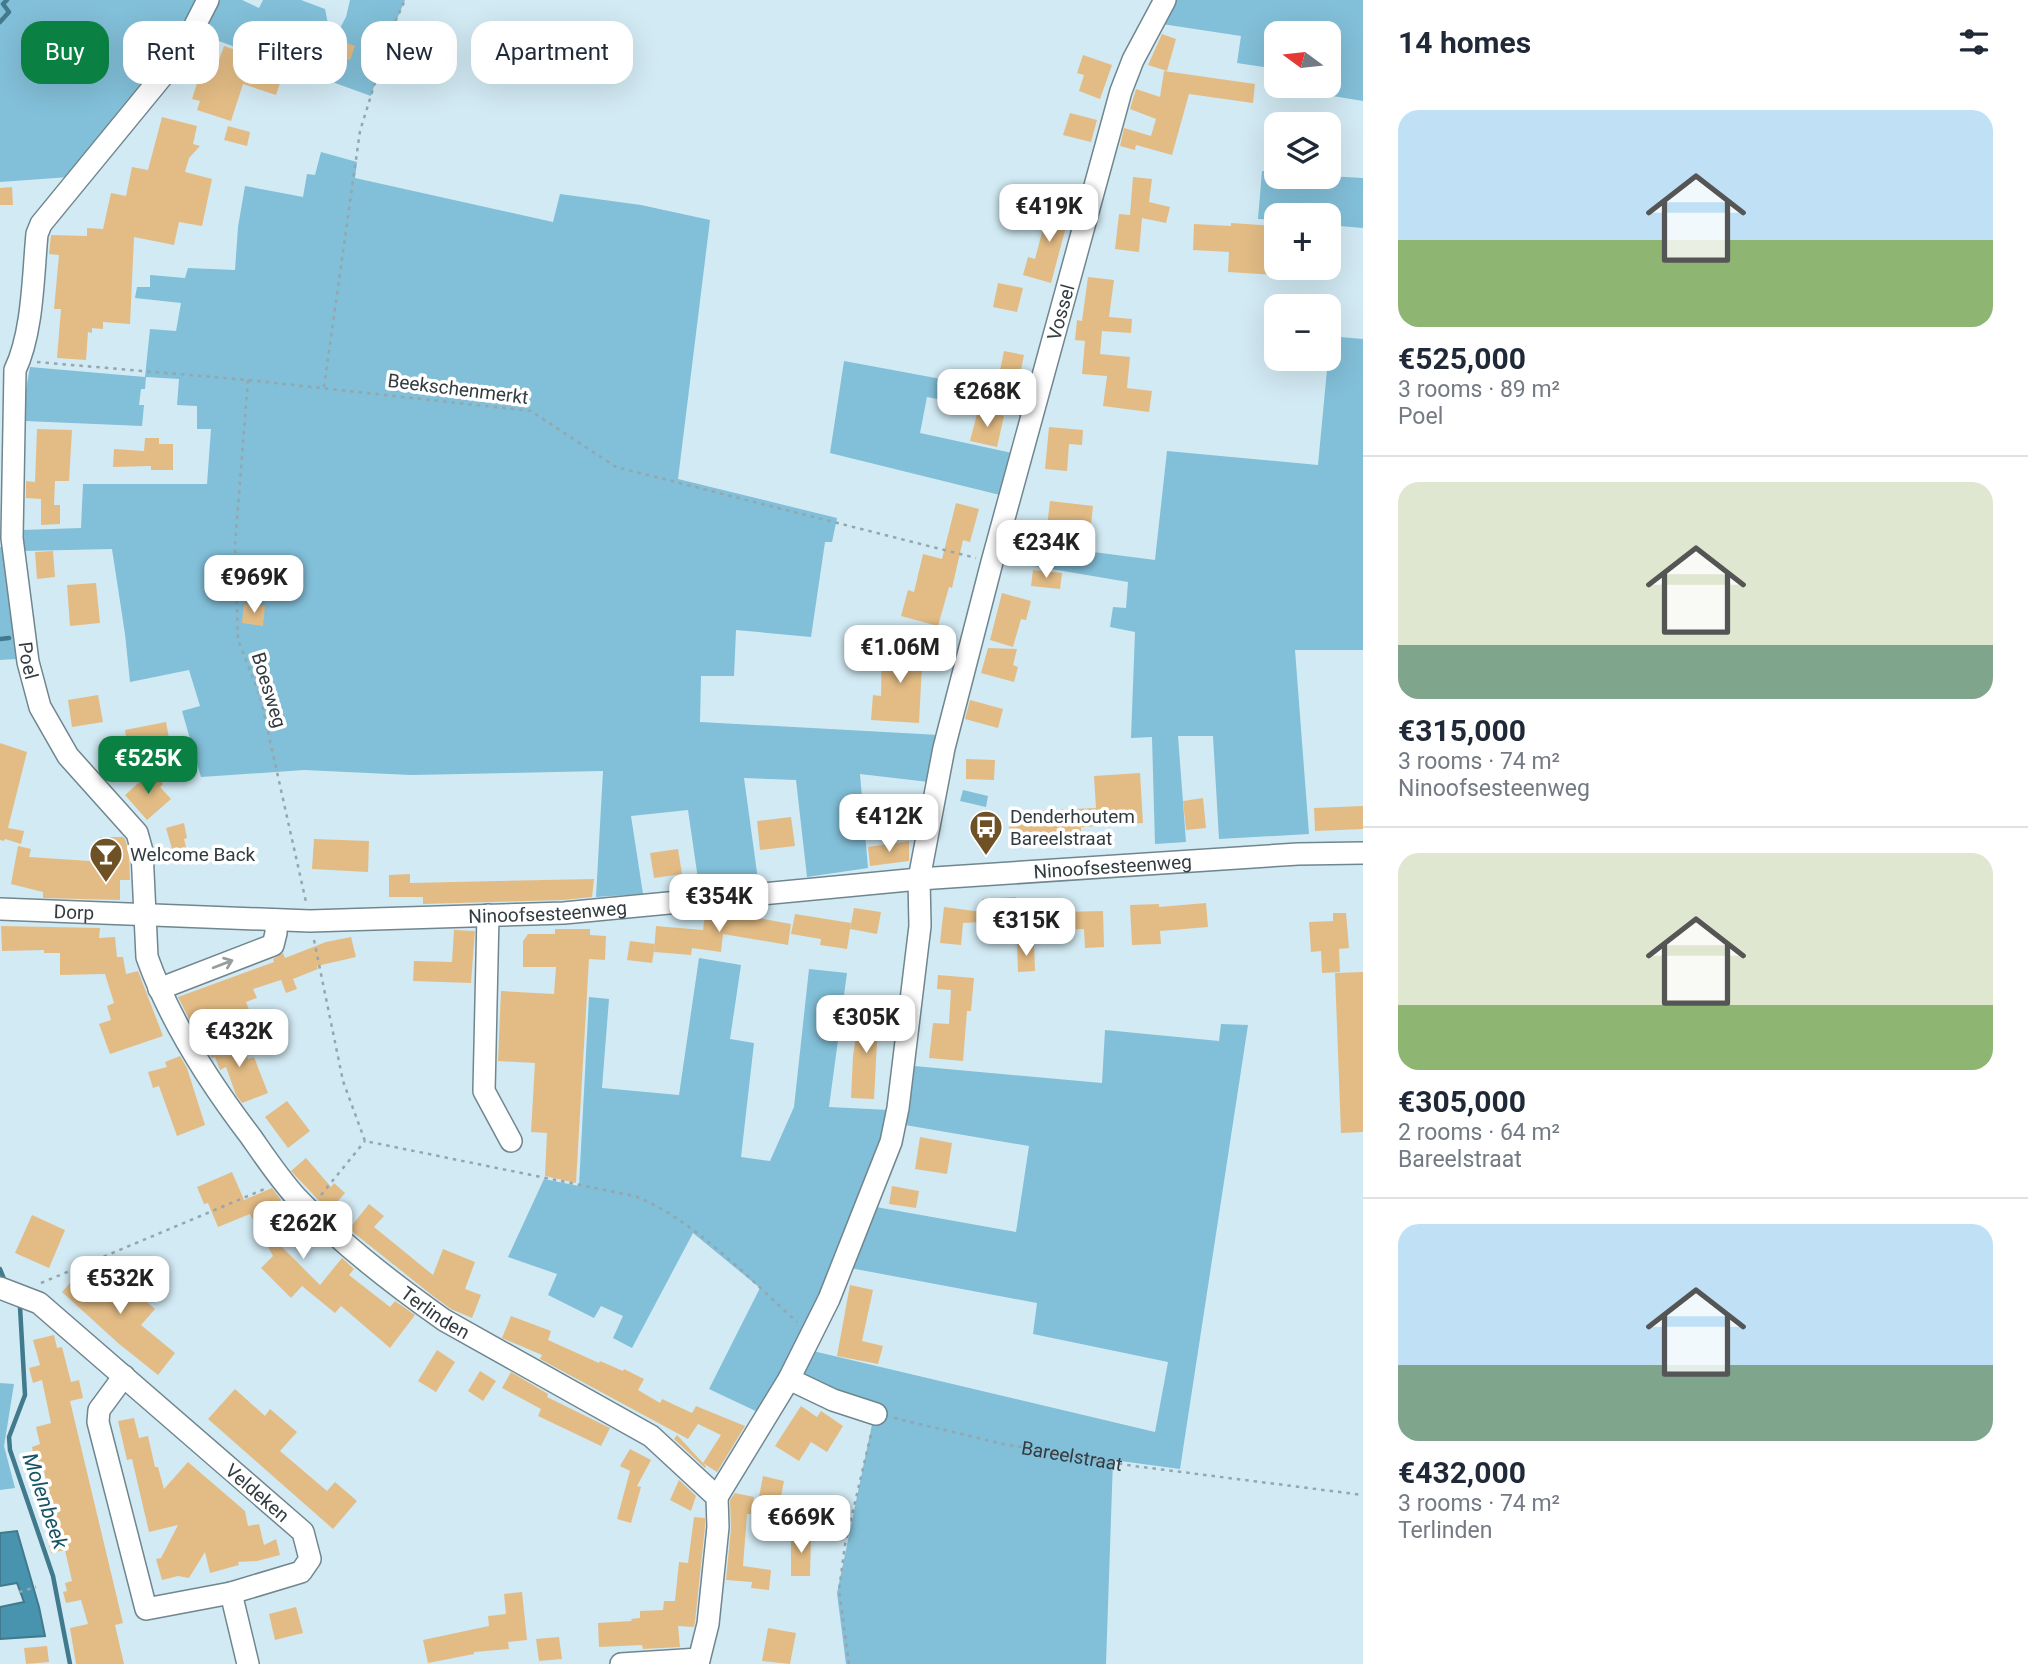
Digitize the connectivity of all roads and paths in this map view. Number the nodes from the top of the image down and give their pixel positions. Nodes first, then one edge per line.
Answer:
1 (208, 0) edge
2 (405, 0) edge
3 (1165, 0) edge
4 (12, 367) edge
5 (248, 380) junction
6 (324, 387) junction
7 (992, 562) junction
8 (1363, 853) edge
9 (919, 879) junction
10 (0, 909) edge
11 (488, 915) junction
12 (146, 916) junction
13 (276, 920) junction
14 (310, 921) junction
15 (159, 989) junction
16 (365, 1141) dead end
17 (511, 1142) dead end
18 (283, 1181) junction
19 (309, 1209) junction
20 (0, 1289) edge
21 (26, 1297) junction
22 (124, 1376) junction
23 (789, 1379) junction
24 (876, 1414) junction
25 (1363, 1495) edge
26 (717, 1497) junction
27 (36, 1587) dead end
28 (19, 1592) dead end
29 (231, 1593) junction
30 (699, 1662) edge
31 (248, 1664) edge
32 (621, 1664) edge
33 (849, 1664) edge

1 - 4 street, Poel
2 - 6 path
3 - 7 street, Vossel
4 - 5 path, Beekschenmerkt
4 - 12 street, Poel
5 - 6 path, Beekschenmerkt
5 - 14 path, Boesweg
6 - 7 path, Beekschenmerkt
7 - 9 street, Vossel
8 - 9 street, Ninoofsesteenweg
9 - 11 street, Ninoofsesteenweg
9 - 23 street
10 - 12 street, Dorp
11 - 14 street, Ninoofsesteenweg
11 - 17 street
12 - 13 street, Ninoofsesteenweg
12 - 15 street, Terlinden
13 - 14 street, Ninoofsesteenweg
15 -> 13 street
15 - 18 street, Terlinden
16 - 19 path
18 - 19 street, Terlinden
18 - 21 path
19 - 26 street, Terlinden
20 - 21 street, Veldeken
21 - 22 street, Veldeken
22 - 29 street, Veldeken
22 - 29 street, Veldeken
23 - 24 street
23 - 26 street
24 - 25 path, Bareelstraat
24 - 33 path
26 - 30 street
27 - 28 path
29 - 31 street
30 - 32 street

